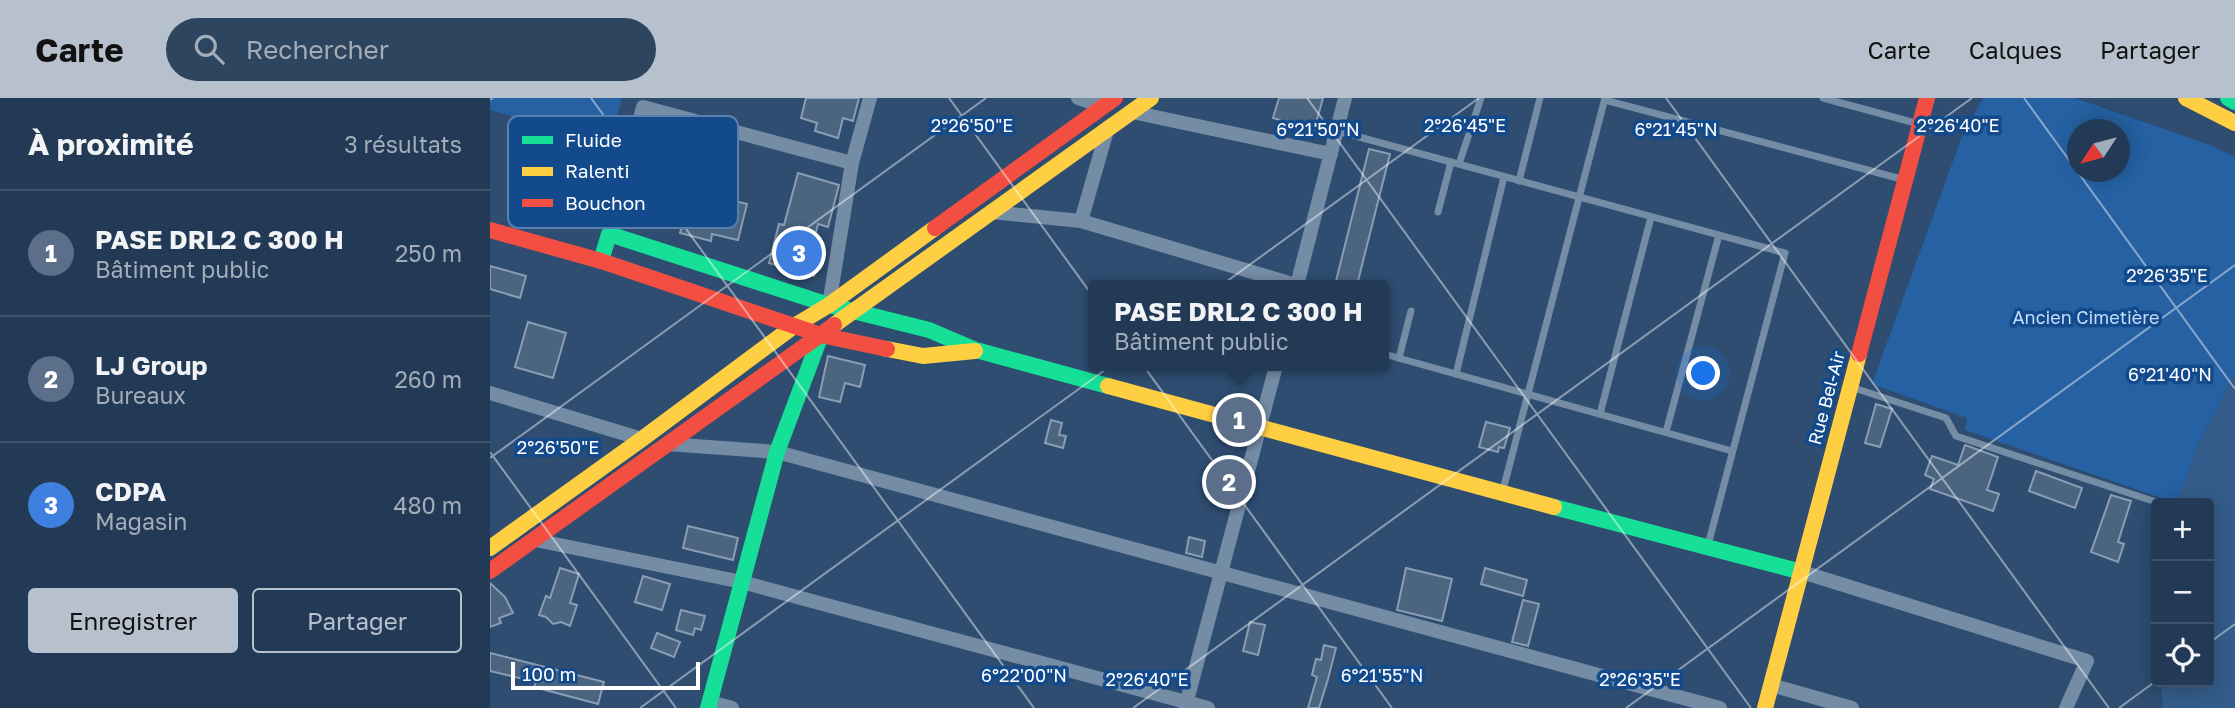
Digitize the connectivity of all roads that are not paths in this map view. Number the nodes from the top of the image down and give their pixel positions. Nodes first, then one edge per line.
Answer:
1 (870, 98) edge
2 (1078, 98) edge
3 (1151, 98) edge
4 (1345, 98) edge
5 (1481, 98) edge
6 (1540, 98) edge
7 (1824, 98) edge
8 (1927, 98) edge
9 (2186, 98) edge
10 (2228, 98) edge
11 (1605, 99) edge
12 (1109, 102) edge
13 (2235, 102) edge
14 (1132, 112) junction
15 (641, 116) edge
16 (677, 116) edge
17 (2235, 122) edge
18 (1920, 125) junction
19 (1108, 127) junction
20 (1337, 131) junction
21 (738, 132) edge
22 (1331, 154) junction
23 (852, 163) junction
24 (1455, 163) junction
25 (1504, 177) junction
26 (1519, 181) junction
27 (1905, 181) junction
28 (1580, 197) junction
29 (990, 212) junction
30 (1438, 212) dead end
31 (1651, 217) junction
32 (1081, 221) junction
33 (610, 228) edge
34 (490, 230) edge
35 (608, 234) junction
36 (1719, 235) junction
37 (601, 261) junction
38 (1279, 280) edge
39 (1297, 280) edge
40 (829, 305) junction
41 (1411, 311) dead end
42 (852, 312) junction
43 (794, 326) junction
44 (821, 335) junction
45 (976, 351) junction
46 (1389, 355) edge
47 (1399, 358) junction
48 (1275, 371) edge
49 (1456, 374) junction
50 (1850, 387) junction
51 (490, 393) edge
52 (1528, 394) junction
53 (1600, 414) junction
54 (1259, 428) junction
55 (1666, 432) junction
56 (642, 439) junction
57 (667, 444) junction
58 (1732, 451) junction
59 (777, 453) junction
60 (1503, 494) junction
61 (2151, 500) edge
62 (490, 530) edge
63 (507, 535) junction
64 (535, 540) junction
65 (1707, 547) junction
66 (490, 548) edge
67 (490, 571) edge
68 (1802, 572) junction
69 (1221, 573) junction
70 (742, 582) junction
71 (1771, 685) junction
72 (709, 705) edge
73 (1186, 705) edge
74 (732, 708) edge
75 (1208, 708) edge
76 (1720, 708) edge
77 (1765, 708) edge
78 (1852, 708) edge
79 (2066, 708) edge

1 - 23 street
2 - 12 street
3 - 14 main road
4 - 20 street
5 - 24 lane
6 - 26 lane
7 - 18 lane
8 - 18 main road, Rue Bel-Air
9 - 17 main road
10 - 13 main road
11 - 27 lane
11 - 28 lane
12 - 40 main road
14 - 19 main road
14 - 22 street
15 - 16 street
18 - 27 main road, Rue Bel-Air
19 - 29 main road
19 - 32 street
20 - 22 street
20 - 24 lane
21 - 23 street
22 - 39 street
23 - 40 street
24 - 25 lane
24 - 30 lane
25 - 26 lane
25 - 49 lane
26 - 28 lane
27 - 50 main road, Rue Bel-Air
28 - 31 lane
28 - 52 lane
29 - 32 street
29 - 42 main road
31 - 36 lane
31 - 53 lane
32 - 38 street
33 - 35 street
34 - 37 main road
35 - 37 main road
35 - 40 main road
36 - 55 lane
36 - 58 lane
37 - 43 main road
40 - 42 main road
40 - 43 main road
41 - 47 lane
42 - 44 main road
42 - 45 main road
43 - 44 main road
43 - 56 main road
44 - 45 main road
44 - 57 main road
44 - 59 main road
45 - 54 main road
46 - 47 lane
47 - 49 lane
48 - 54 street
49 - 52 lane
50 - 61 lane
50 - 68 main road, Rue Bel-Air
51 - 56 street
52 - 53 lane
52 - 60 lane
53 - 55 lane
54 - 60 main road
54 - 69 street
55 - 58 lane
56 - 63 main road
57 - 59 street
57 - 64 main road
58 - 65 lane
59 - 69 street
59 - 70 main road
60 - 65 main road
62 - 63 street
63 - 66 main road
64 - 67 main road
64 - 70 street
65 - 68 main road
68 - 71 main road, Rue Bel-Air
68 - 79 street
69 - 73 street
69 - 76 street
70 - 72 main road
70 - 73 street
71 - 77 main road, Rue Bel-Air
71 - 78 street
72 - 74 street
73 - 75 street

